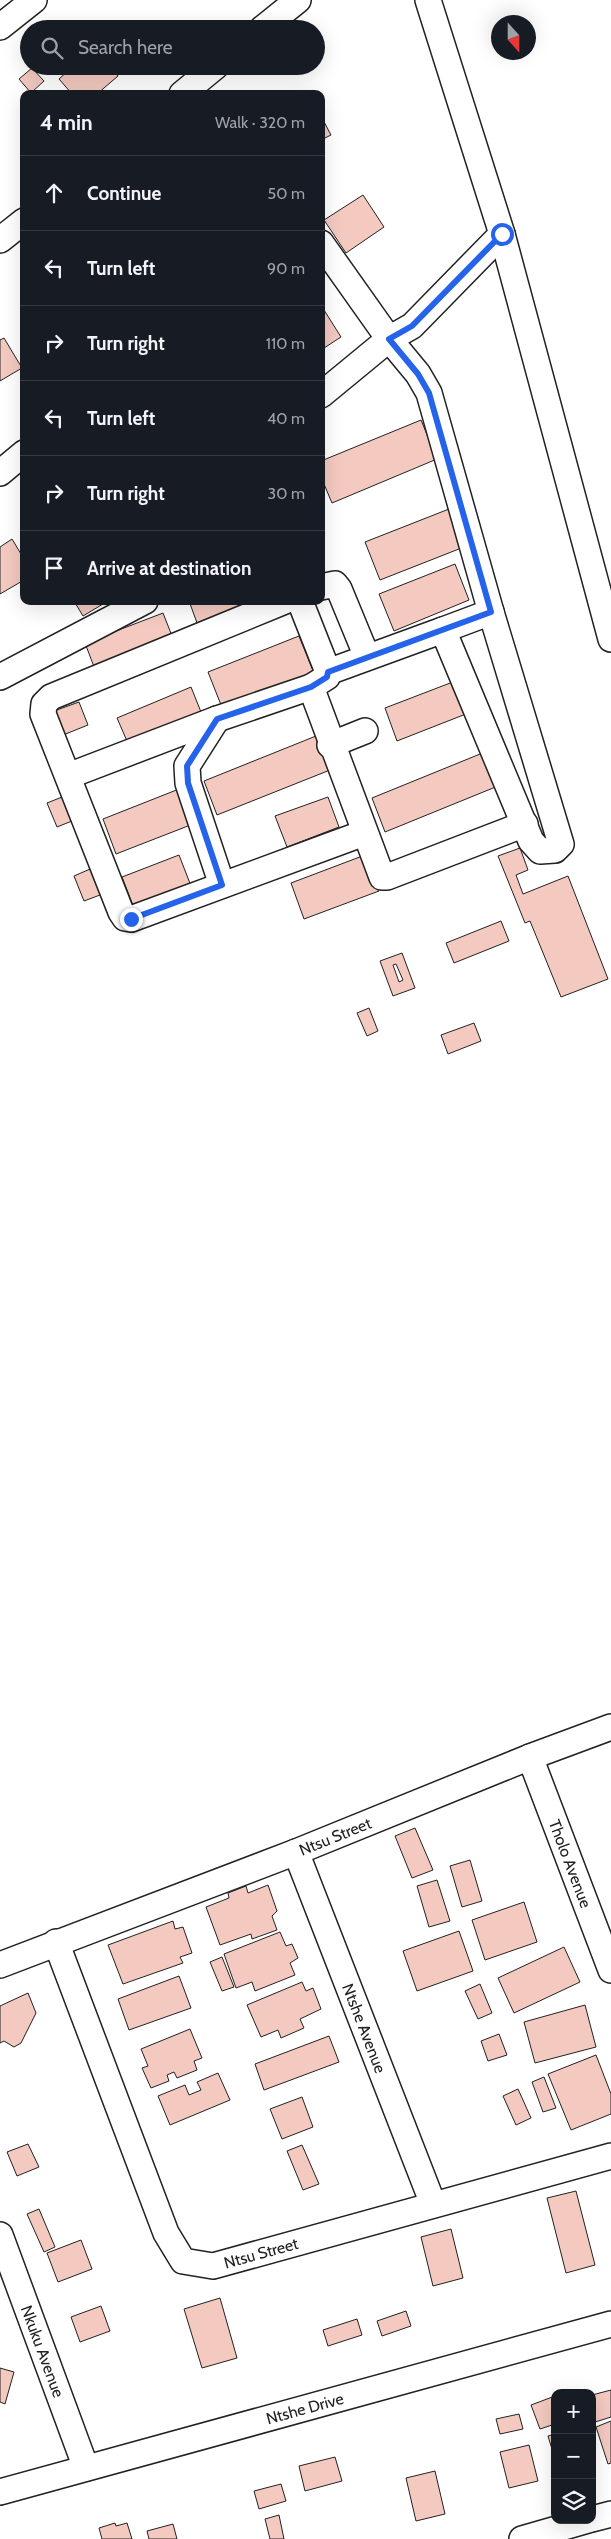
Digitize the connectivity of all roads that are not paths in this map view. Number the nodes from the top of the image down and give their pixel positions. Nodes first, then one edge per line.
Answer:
1 (34, 0) edge
2 (298, 0) edge
3 (428, 0) edge
4 (273, 20) edge
5 (0, 28) edge
6 (205, 75) edge
7 (187, 90) edge
8 (20, 224) edge
9 (502, 234) junction
10 (0, 240) edge
11 (325, 249) edge
12 (389, 339) junction
13 (325, 392) edge
14 (20, 456) edge
15 (0, 473) edge
16 (325, 586) edge
17 (137, 605) edge
18 (276, 605) edge
19 (301, 605) edge
20 (491, 612) junction
21 (443, 630) junction
22 (611, 639) edge
23 (367, 657) junction
24 (0, 677) edge
25 (319, 680) junction
26 (217, 719) junction
27 (526, 726) junction
28 (365, 731) dead end
29 (488, 741) junction
30 (330, 744) junction
31 (68, 776) junction
32 (524, 824) junction
33 (364, 833) junction
34 (222, 885) junction
35 (611, 1727) edge
36 (530, 1757) junction
37 (296, 1852) junction
38 (56, 1942) junction
39 (0, 1964) edge
40 (611, 1970) edge
41 (611, 2156) edge
42 (433, 2204) junction
43 (0, 2235) edge
44 (611, 2324) edge
45 (86, 2468) junction
46 (0, 2492) edge
47 (611, 2514) edge
48 (596, 2518) edge
49 (574, 2524) edge
50 (522, 2539) edge

1 - 5 street
2 - 4 street
3 - 9 street
6 - 7 street
8 - 10 street
9 - 12 street
9 - 22 street
11 - 12 street
12 - 13 street
12 - 20 street
14 - 15 street
16 - 23 street
17 - 24 street
18 - 31 street
19 - 25 street
20 - 21 street
20 - 27 street
21 - 23 street
21 - 29 street
23 - 25 street
25 - 26 street
25 - 30 street
26 - 31 street
26 - 34 street
27 - 29 street
27 - 32 street
28 - 30 street
29 - 32 street
30 - 33 street
31 - 34 street
32 - 33 street
33 - 34 street
35 - 36 street, Ntsu Street
36 - 37 street, Ntsu Street
36 - 40 street, Tholo Avenue
37 - 38 street, Ntsu Street
37 - 42 street, Ntshe Avenue
38 - 39 street, Ntsu Street
38 - 42 street, Ntsu Street
41 - 42 street, Ntsu Street
43 - 45 street, Nkuku Avenue
44 - 45 street, Ntshe Drive
45 - 46 street, Ntshe Drive
47 - 48 street
49 - 50 street

